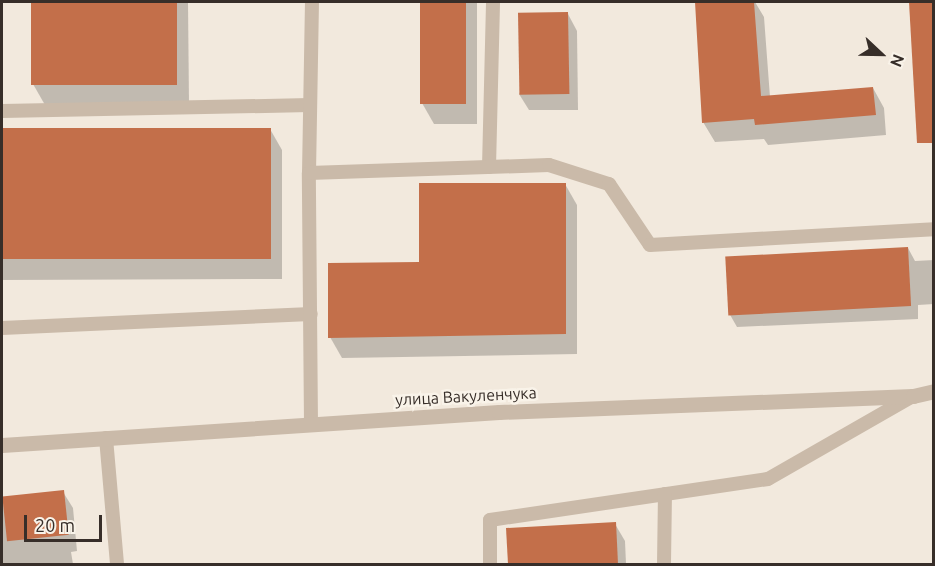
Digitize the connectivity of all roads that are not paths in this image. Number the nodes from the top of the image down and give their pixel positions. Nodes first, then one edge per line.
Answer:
1 (312, 2) edge
2 (493, 2) edge
3 (310, 105) junction
4 (2, 111) edge
5 (489, 167) junction
6 (309, 173) junction
7 (933, 230) edge
8 (311, 314) junction
9 (2, 328) edge
10 (933, 391) edge
11 (913, 396) junction
12 (311, 424) junction
13 (106, 438) junction
14 (2, 445) edge
15 (665, 494) junction
16 (117, 564) edge
17 (490, 564) edge
18 (664, 564) edge

1 - 3 lane
2 - 5 lane
3 - 4 lane
3 - 6 lane
5 - 6 lane
5 - 7 lane
6 - 8 lane
8 - 9 lane
8 - 12 lane
10 - 11 street, улица Вакуленчука
11 - 12 street, улица Вакуленчука
11 - 15 lane
12 - 13 street, улица Вакуленчука
13 - 14 street, улица Вакуленчука
13 - 16 lane
15 - 17 lane
15 - 18 lane

